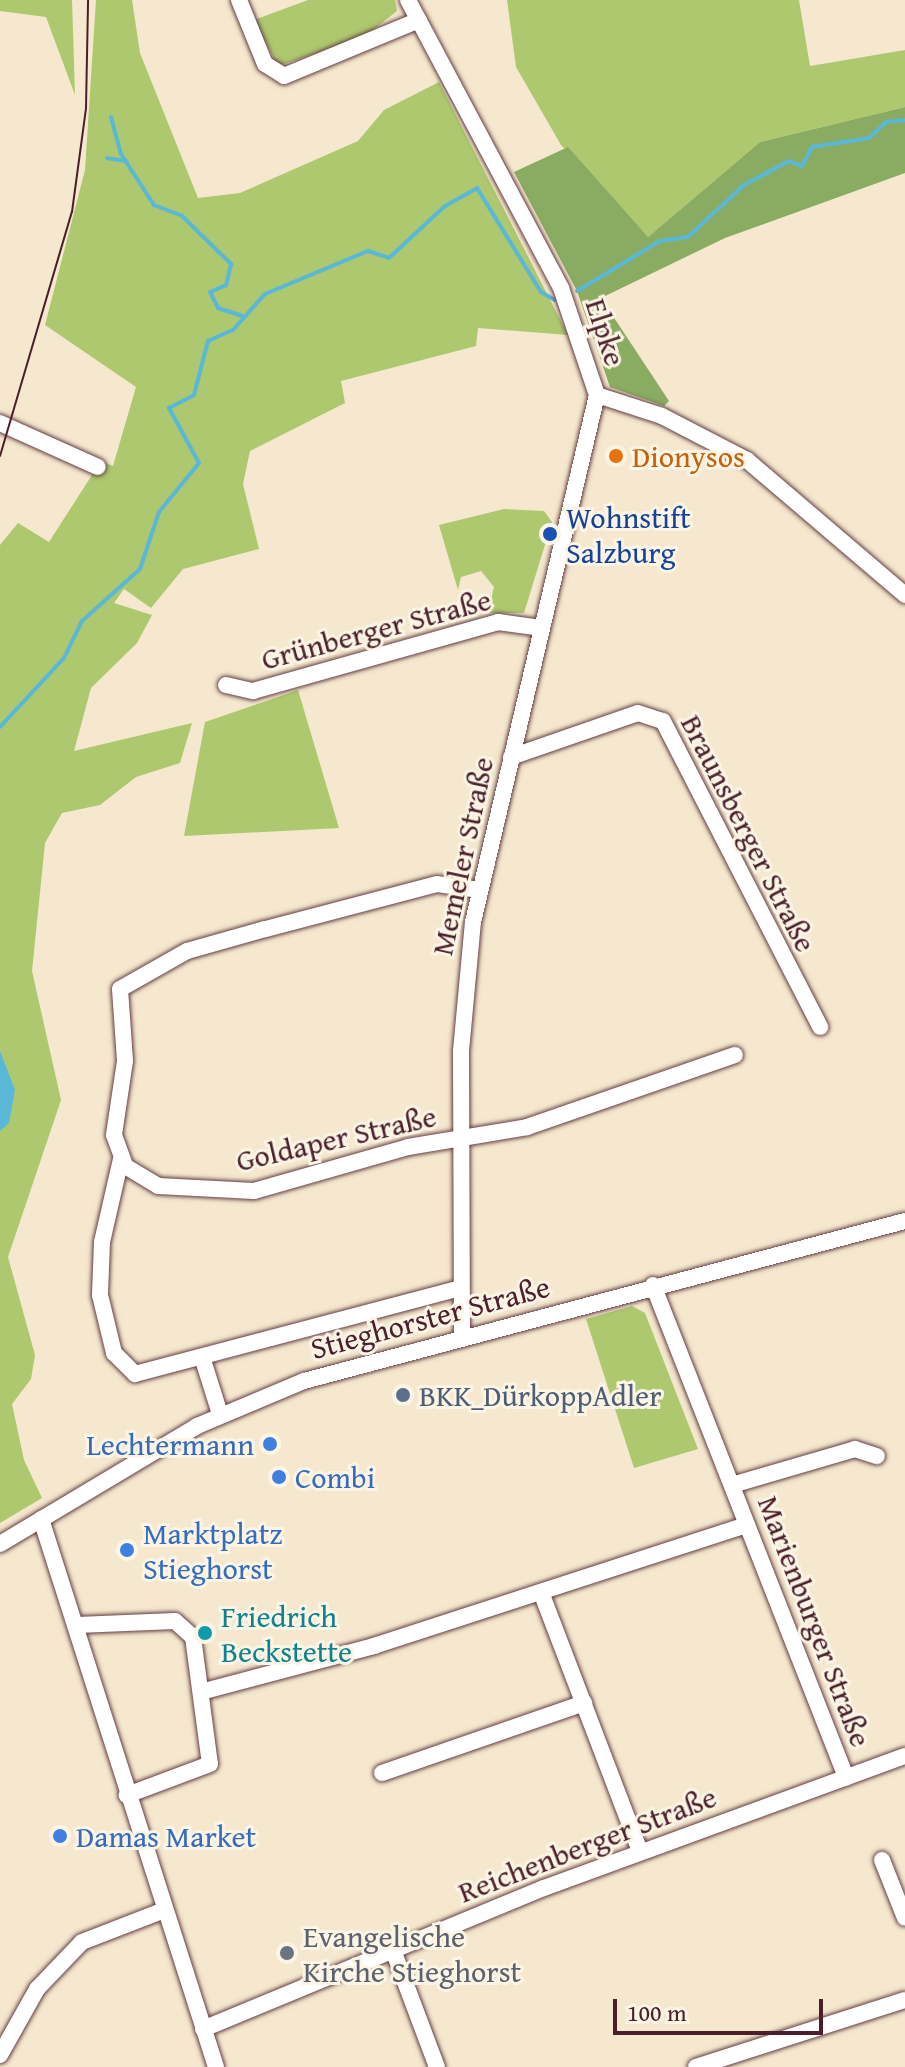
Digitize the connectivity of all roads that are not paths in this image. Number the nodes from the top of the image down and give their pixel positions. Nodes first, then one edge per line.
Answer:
1 (239, 0) edge
2 (408, 0) edge
3 (419, 20) junction
4 (597, 395) junction
5 (0, 423) edge
6 (98, 467) dead end
7 (905, 595) edge
8 (541, 628) junction
9 (226, 685) dead end
10 (511, 757) junction
11 (480, 890) junction
12 (820, 1027) dead end
13 (735, 1055) dead end
14 (459, 1140) junction
15 (121, 1159) junction
16 (147, 1184) junction
17 (113, 1202) junction
18 (905, 1221) edge
19 (653, 1285) junction
20 (461, 1288) junction
21 (462, 1337) junction
22 (203, 1360) junction
23 (220, 1414) junction
24 (877, 1456) dead end
25 (732, 1485) junction
26 (41, 1519) junction
27 (747, 1525) junction
28 (0, 1544) edge
29 (541, 1592) junction
30 (77, 1625) junction
31 (201, 1692) junction
32 (584, 1703) junction
33 (905, 1756) edge
34 (382, 1773) dead end
35 (846, 1777) junction
36 (127, 1795) junction
37 (640, 1851) junction
38 (882, 1860) dead end
39 (900, 1892) edge
40 (162, 1911) junction
41 (905, 1918) edge
42 (393, 1950) junction
43 (905, 2000) edge
44 (203, 2029) junction
45 (0, 2055) edge
46 (216, 2067) edge
47 (437, 2067) edge
48 (696, 2067) edge

1 - 3 street
2 - 3 street, Elpke
3 - 4 street, Elpke
4 - 7 street, Elpke
4 - 8 street, Memeler Straße
5 - 6 street
8 - 9 street, Grünberger Straße
8 - 10 street, Memeler Straße
10 - 11 street, Memeler Straße
10 - 12 street, Braunsberger Straße
11 - 14 street, Memeler Straße
11 - 15 street
13 - 14 street, Goldaper Straße
14 - 16 street, Goldaper Straße
14 - 20 street, Memeler Straße
15 - 16 street
15 - 17 street
16 - 17 street
17 - 22 street
18 - 19 street, Stieghorster Straße
19 - 21 street, Stieghorster Straße
19 - 25 street, Marienburger Straße
20 - 21 street, Memeler Straße
20 - 22 street
21 - 23 street, Stieghorster Straße
22 - 23 street
23 - 26 street, Stieghorster Straße
24 - 25 street, Marienburger Straße
25 - 27 street, Marienburger Straße
26 - 28 street, Stieghorster Straße
26 - 30 street
27 - 29 street
27 - 35 street, Marienburger Straße
29 - 31 street
29 - 32 street
30 - 31 street
30 - 36 street
31 - 36 street
32 - 34 street
32 - 37 street
33 - 35 street, Reichenberger Straße
35 - 37 street, Reichenberger Straße
36 - 40 street
37 - 42 street, Reichenberger Straße
38 - 39 street
39 - 41 street
40 - 44 street
40 - 45 street
42 - 44 street, Reichenberger Straße
42 - 47 street
43 - 48 street
44 - 46 street

